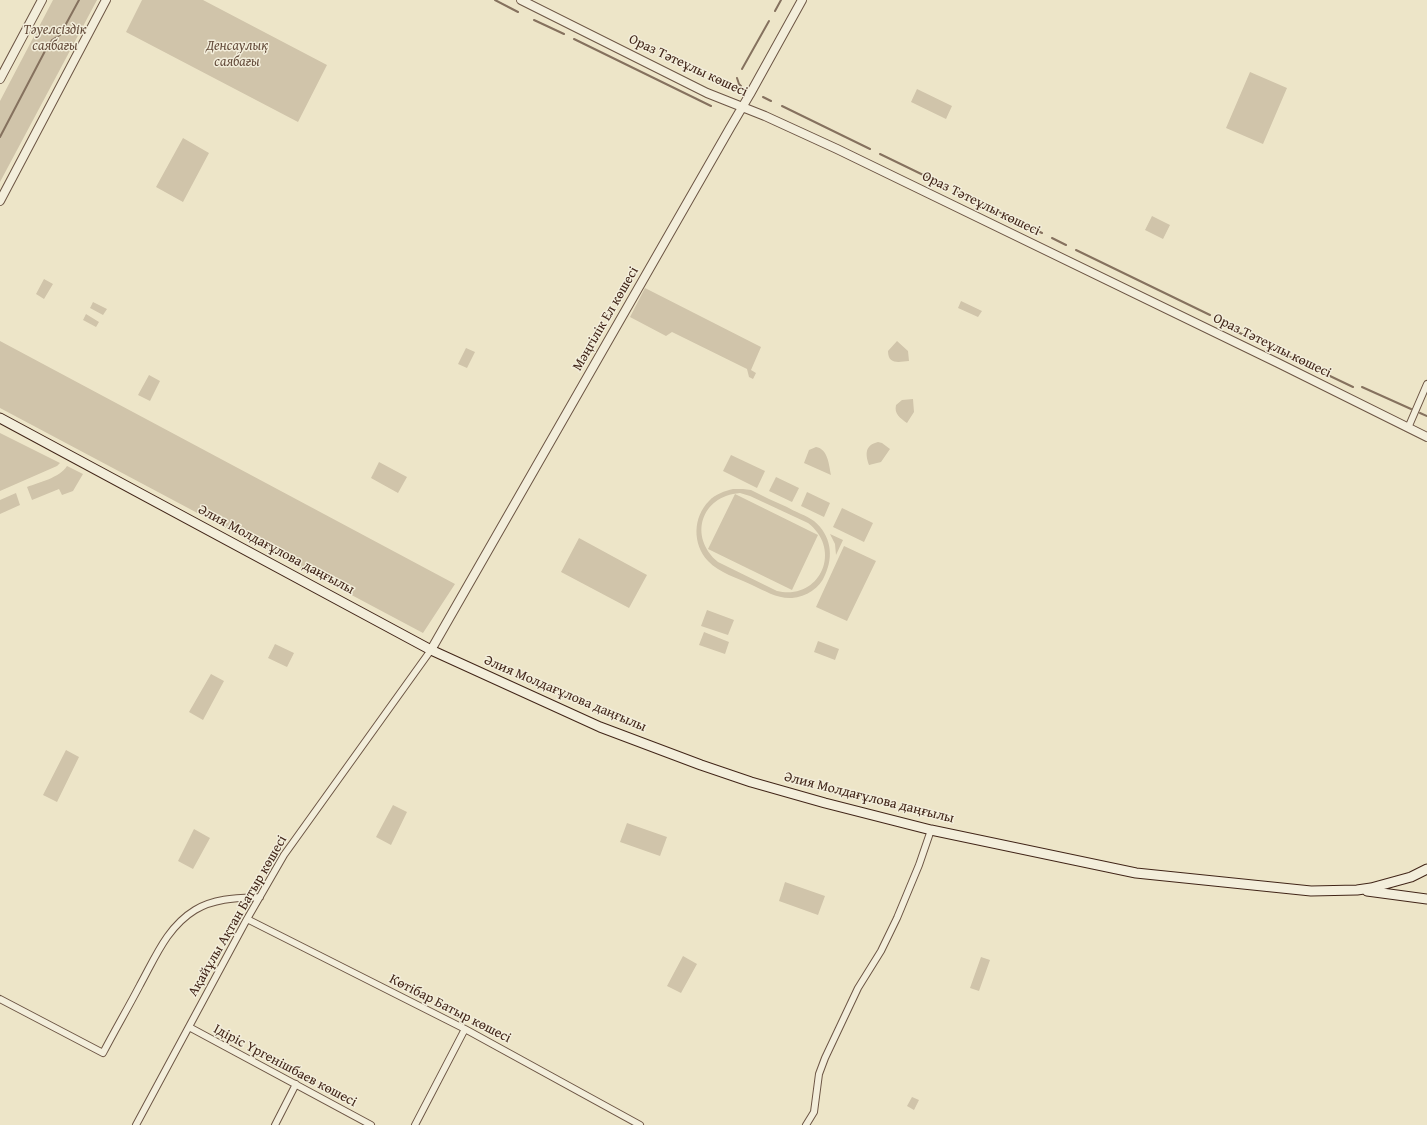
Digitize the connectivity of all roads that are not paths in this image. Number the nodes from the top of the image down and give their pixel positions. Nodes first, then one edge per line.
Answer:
1 (42, 0) edge
2 (106, 0) edge
3 (521, 0) edge
4 (802, 0) edge
5 (0, 79) edge
6 (743, 106) junction
7 (0, 201) edge
8 (1427, 384) edge
9 (1426, 392) edge
10 (0, 418) edge
11 (1408, 428) junction
12 (1427, 437) edge
13 (432, 650) junction
14 (931, 830) junction
15 (1427, 869) edge
16 (1357, 890) junction
17 (260, 897) junction
18 (1427, 899) edge
19 (246, 919) junction
20 (0, 1000) edge
21 (189, 1027) junction
22 (465, 1029) junction
23 (296, 1084) junction
24 (136, 1125) edge
25 (275, 1125) edge
26 (371, 1125) edge
27 (415, 1125) edge
28 (640, 1125) edge
29 (806, 1125) edge

1 - 5 street
2 - 7 street
3 - 6 street, Ораз Тәтеұлы көшесі
4 - 6 street, Мәңгілік Ел көшесі
6 - 11 street, Ораз Тәтеұлы көшесі
6 - 13 street, Мәңгілік Ел көшесі
8 - 9 street
9 - 11 street
10 - 13 main road, Әлия Молдағұлова даңғылы
11 - 12 street, Ораз Тәтеұлы көшесі
13 - 14 main road, Әлия Молдағұлова даңғылы
13 - 17 street, Ақайұлы Ақтан Батыр көшесі
14 - 16 main road, Әлия Молдағұлова даңғылы
14 - 29 street
15 - 16 main road
16 - 18 main road
17 - 19 street, Ақайұлы Ақтан Батыр көшесі
17 - 20 street
19 - 21 street, Ақайұлы Ақтан Батыр көшесі
19 - 22 street, Көтібар Батыр көшесі
21 - 23 street, Ідіріс Үргенішбаев көшесі
21 - 24 street, Ақайұлы Ақтан Батыр көшесі
22 - 27 street
22 - 28 street, Көтібар Батыр көшесі
23 - 25 street
23 - 26 street, Ідіріс Үргенішбаев көшесі

